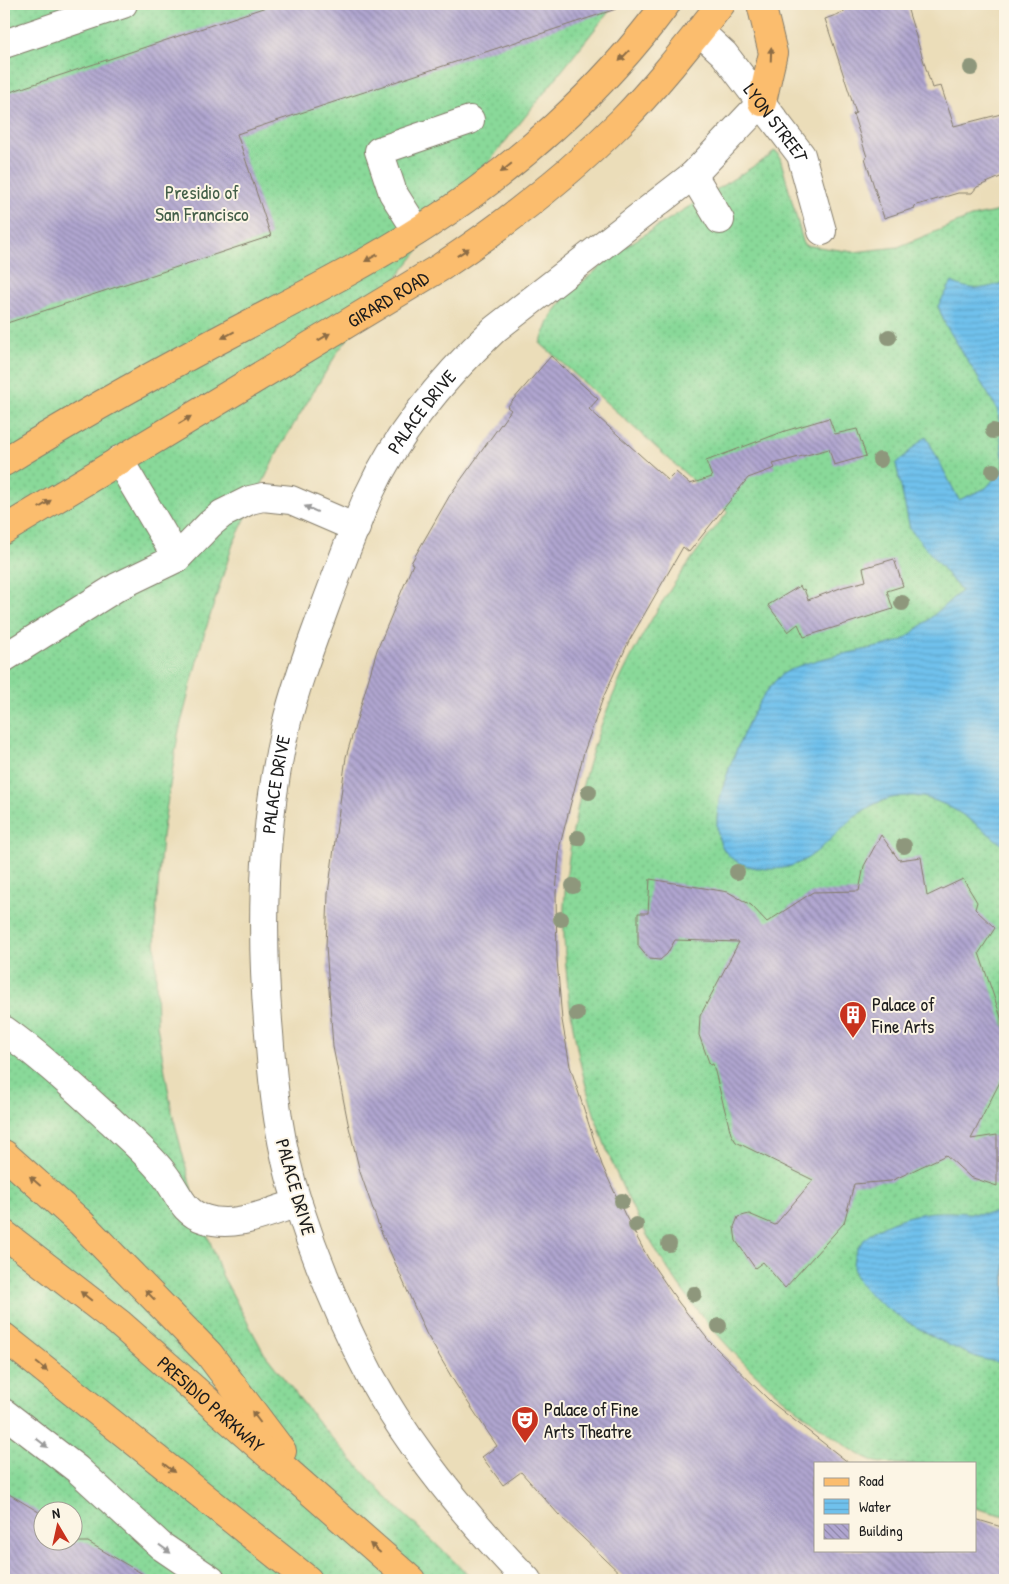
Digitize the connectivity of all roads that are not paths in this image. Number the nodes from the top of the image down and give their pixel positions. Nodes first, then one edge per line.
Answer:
1 (123, 4) edge
2 (721, 4) edge
3 (761, 4) edge
4 (661, 11) edge
5 (699, 31) junction
6 (4, 44) edge
7 (762, 102) junction
8 (470, 120) dead end
9 (693, 175) junction
10 (720, 220) dead end
11 (417, 231) junction
12 (822, 231) dead end
13 (118, 460) junction
14 (4, 462) edge
15 (356, 528) junction
16 (4, 530) edge
17 (177, 558) junction
18 (4, 658) edge
19 (4, 1030) edge
20 (4, 1154) edge
21 (298, 1204) junction
22 (4, 1234) edge
23 (4, 1336) edge
24 (4, 1413) edge
25 (317, 1498) junction
26 (211, 1580) edge
27 (308, 1580) edge
28 (411, 1580) edge
29 (527, 1580) edge

1 - 6 street
2 - 5 main road, GIRARD ROAD
7 -> 3 main road
4 -> 11 main road
5 - 7 street, LYON STREET
13 -> 5 main road, GIRARD ROAD
7 - 9 street, PALACE DRIVE
7 - 12 street, LYON STREET
8 - 11 street
9 - 10 street
9 - 15 street, PALACE DRIVE
11 -> 14 main road
16 -> 13 main road, GIRARD ROAD
13 - 17 street
15 -> 17 street
15 - 21 street, PALACE DRIVE
17 - 18 street
19 - 21 street
25 -> 20 main road
21 - 29 street, PALACE DRIVE
25 -> 22 main road, PRESIDIO PARKWAY
23 -> 27 main road
24 -> 26 street
28 -> 25 main road, PRESIDIO PARKWAY

